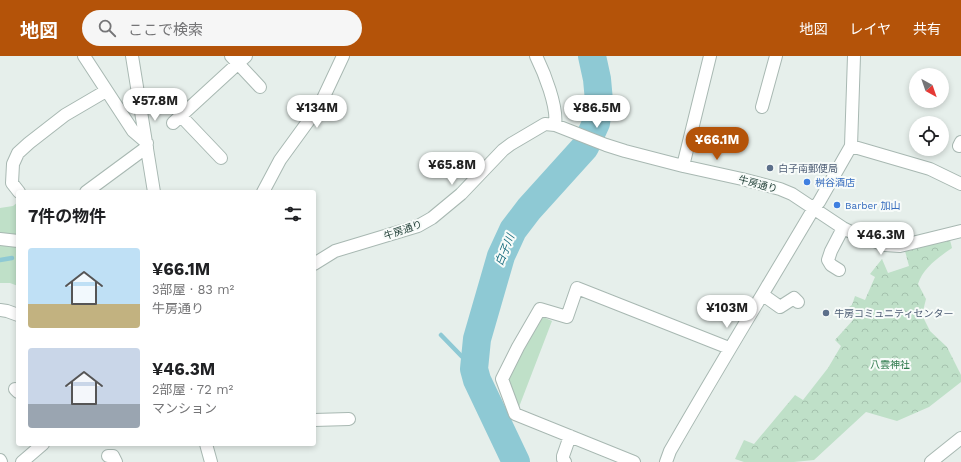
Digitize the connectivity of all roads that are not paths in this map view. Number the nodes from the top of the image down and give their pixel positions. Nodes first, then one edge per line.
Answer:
1 (84, 56) edge
2 (132, 56) edge
3 (343, 56) edge
4 (536, 56) edge
5 (710, 56) edge
6 (776, 56) edge
7 (854, 56) edge
8 (239, 58) edge
9 (260, 87) dead end
10 (106, 91) junction
11 (762, 107) dead end
12 (555, 125) junction
13 (147, 145) junction
14 (851, 146) junction
15 (221, 158) dead end
16 (683, 166) junction
17 (961, 184) edge
18 (17, 190) edge
19 (89, 190) edge
20 (154, 190) edge
21 (264, 190) edge
22 (814, 208) junction
23 (843, 228) junction
24 (961, 231) edge
25 (0, 239) edge
26 (16, 241) edge
27 (316, 263) edge
28 (839, 270) dead end
29 (763, 295) junction
30 (798, 302) dead end
31 (0, 310) edge
32 (16, 314) edge
33 (730, 348) junction
34 (349, 419) dead end
35 (316, 420) edge
36 (570, 436) junction
37 (961, 438) edge
38 (41, 446) edge
39 (207, 446) edge
40 (22, 462) edge
41 (211, 462) edge
42 (565, 462) edge
43 (634, 462) edge
44 (666, 462) edge
45 (931, 462) edge

1 - 10 street
2 - 13 street
3 - 21 street
4 - 12 street
5 - 16 street
6 - 11 street
7 - 14 street
8 - 9 street
8 - 15 street
10 - 13 street
10 - 18 street
12 - 16 street, 牛房通り
12 - 27 street, 牛房通り
13 - 19 street
13 - 20 street
14 - 17 street
14 - 22 street
16 - 22 street, 牛房通り
22 - 23 street, 牛房通り
22 - 29 street
23 - 24 street, 牛房通り
23 - 28 street
25 - 26 street
29 - 30 street
29 - 33 street
31 - 32 street
33 - 36 street
33 - 44 street
34 - 35 street
36 - 42 street
36 - 43 street
37 - 45 street
38 - 40 street
39 - 41 street

